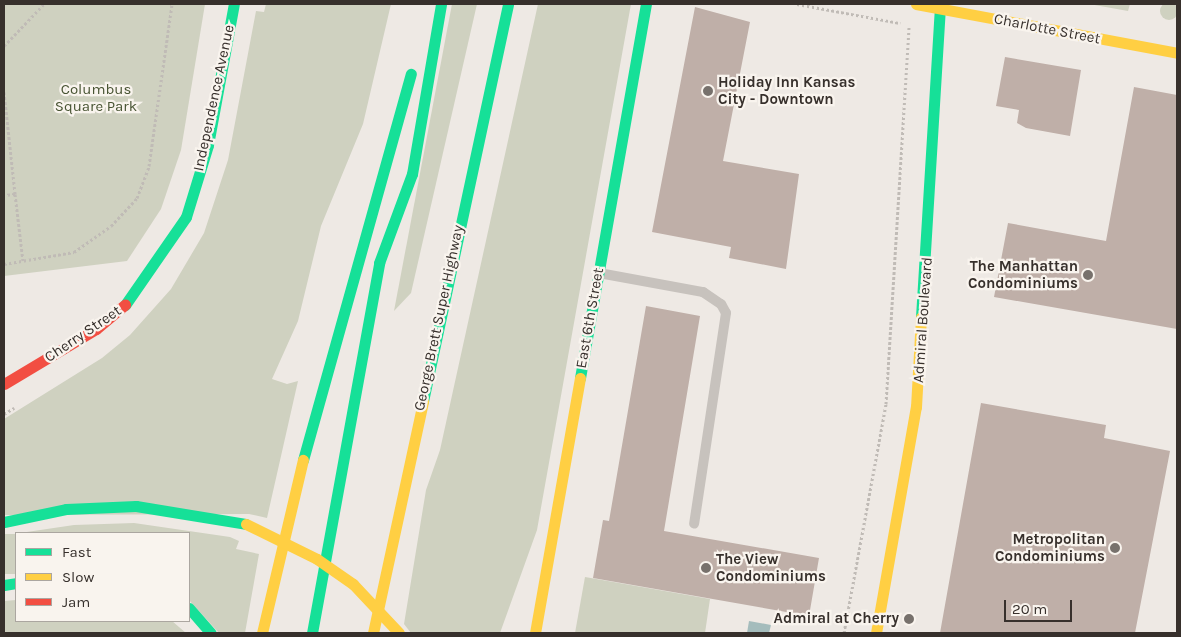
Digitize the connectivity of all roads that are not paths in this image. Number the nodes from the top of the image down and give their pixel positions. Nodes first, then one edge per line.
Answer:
1 (234, 4) edge
2 (441, 4) edge
3 (508, 4) edge
4 (646, 4) edge
5 (916, 4) edge
6 (940, 6) edge
7 (1177, 54) edge
8 (414, 56) dead end
9 (411, 74) junction
10 (379, 263) junction
11 (152, 271) joint
12 (598, 273) junction
13 (4, 384) edge
14 (4, 522) edge
15 (694, 524) dead end
16 (389, 545) junction
17 (190, 609) edge
18 (211, 633) edge
19 (262, 633) edge
20 (312, 633) edge
21 (373, 633) edge
22 (393, 633) edge
23 (399, 633) edge
24 (535, 633) edge
25 (876, 633) edge

1 - 11 main road, Independence Avenue
2 - 10 main road
3 - 16 main road, George Brett Super Highway
4 - 12 main road, East 6th Street
5 - 6 main road, Charlotte Street
6 - 7 main road, Charlotte Street
6 - 25 main road, Admiral Boulevard
8 - 9 main road
9 - 10 main road
9 - 19 main road
10 - 20 main road
11 - 13 main road, Cherry Street
12 - 15 lane
12 - 24 main road, East 6th Street
14 - 23 main road, bridge
16 - 21 main road, George Brett Super Highway
16 - 22 main road
17 - 18 main road

